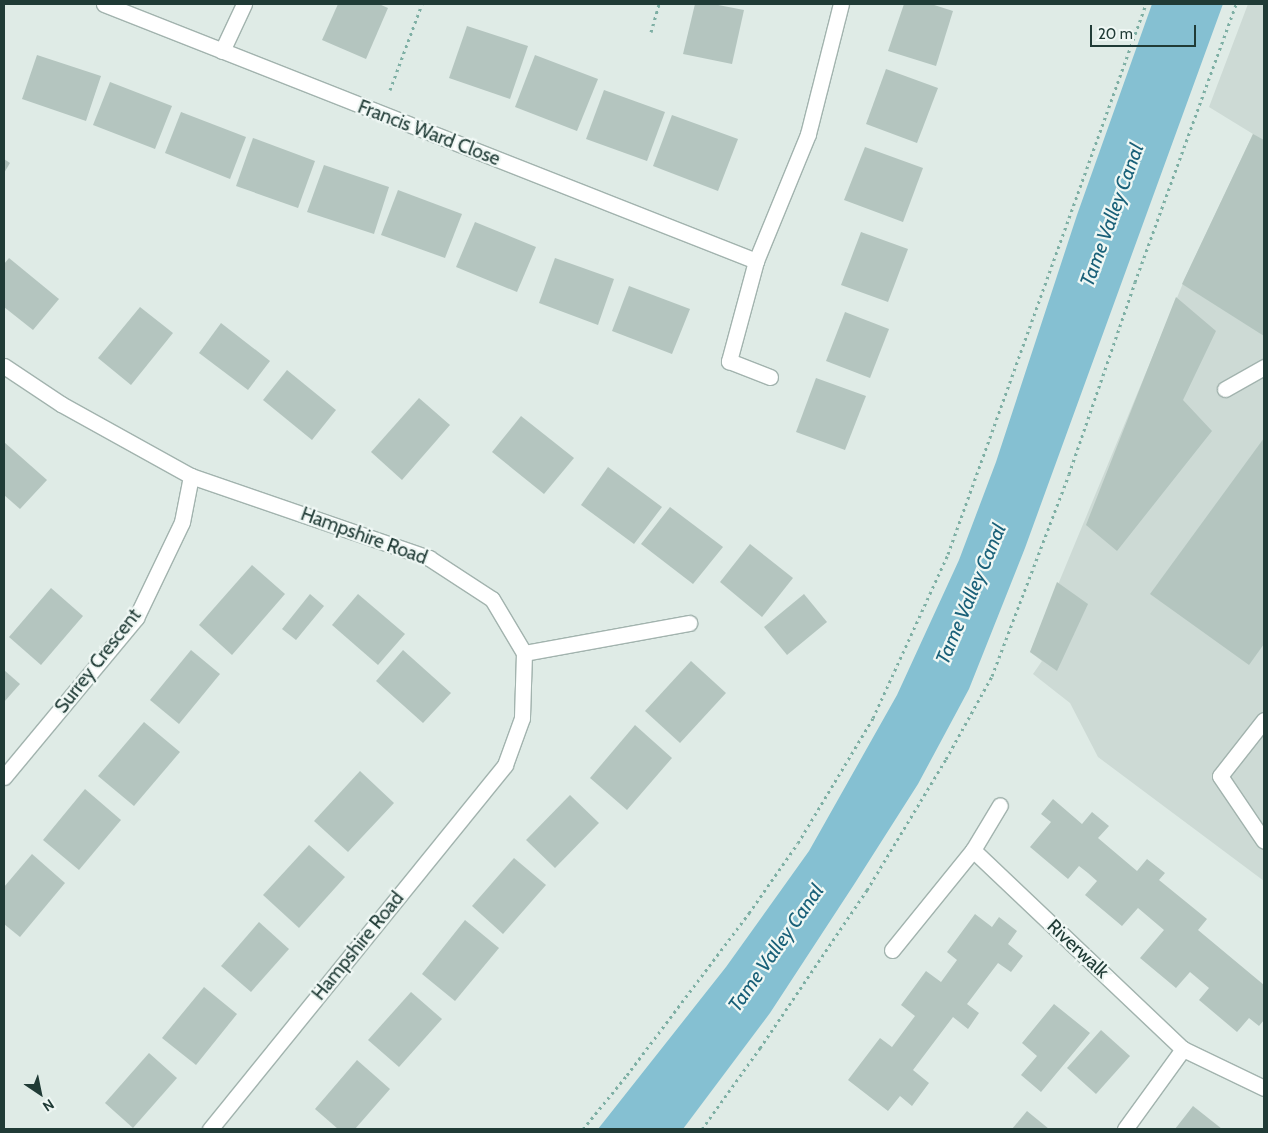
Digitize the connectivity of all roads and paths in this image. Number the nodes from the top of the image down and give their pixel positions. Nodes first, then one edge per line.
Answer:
1 (104, 4) edge
2 (244, 4) edge
3 (422, 4) edge
4 (659, 4) edge
5 (841, 4) edge
6 (1146, 4) edge
7 (1236, 4) edge
8 (651, 32) dead end
9 (222, 51) junction
10 (381, 114) junction
11 (756, 261) junction
12 (4, 366) edge
13 (1264, 367) edge
14 (770, 377) dead end
15 (1225, 389) dead end
16 (191, 476) junction
17 (690, 623) dead end
18 (524, 653) junction
19 (1264, 720) edge
20 (4, 778) edge
21 (1000, 805) dead end
22 (1264, 841) edge
23 (973, 850) junction
24 (892, 950) dead end
25 (1183, 1049) junction
26 (1264, 1088) edge
27 (210, 1129) edge
28 (582, 1129) edge
29 (702, 1129) edge
30 (1125, 1129) edge

1 - 9 street, Francis Ward Close
2 - 9 street
3 - 10 path
4 - 8 path
5 - 11 street
6 - 28 path
7 - 29 path
9 - 10 street, Francis Ward Close
10 - 11 street, Francis Ward Close
11 - 14 street
12 - 16 street, Hampshire Road
13 - 15 street
16 - 18 street, Hampshire Road
16 - 20 street, Surrey Crescent
17 - 18 street
18 - 27 street, Hampshire Road
19 - 22 street
21 - 23 street
23 - 24 street
23 - 25 street, Riverwalk
25 - 26 street, Riverwalk
25 - 30 street

